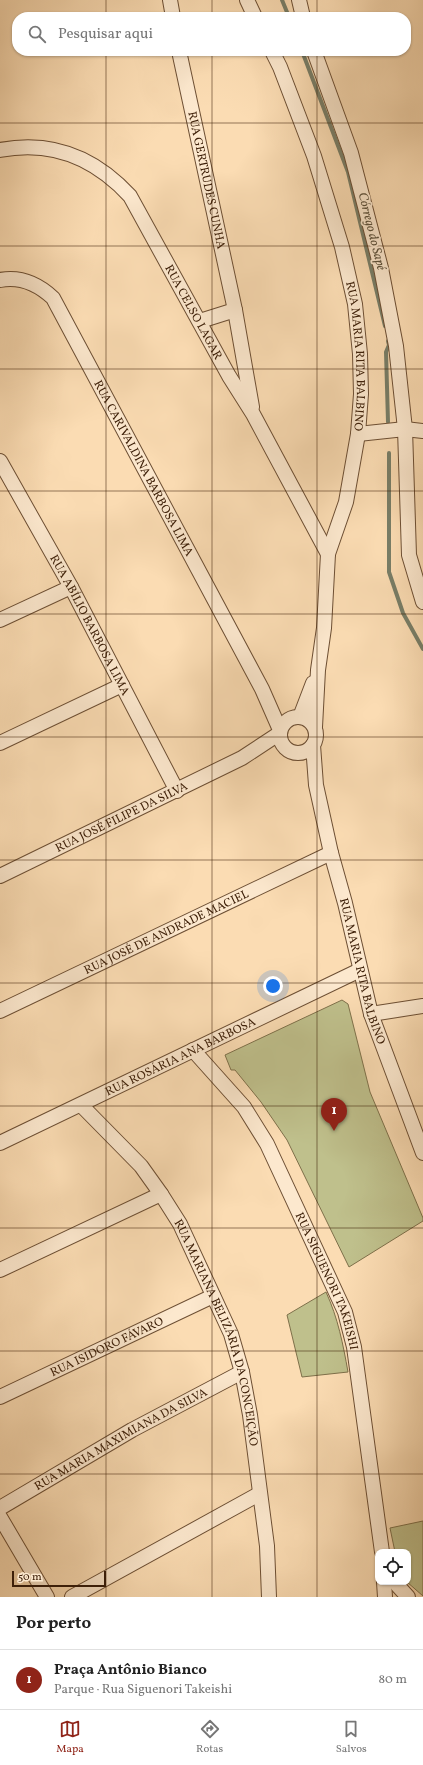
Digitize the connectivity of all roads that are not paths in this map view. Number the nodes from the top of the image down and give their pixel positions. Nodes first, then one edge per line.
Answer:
1 (170, 0) edge
2 (246, 0) edge
3 (299, 0) edge
4 (172, 12) edge
5 (252, 12) edge
6 (302, 12) edge
7 (181, 56) edge
8 (274, 56) edge
9 (316, 56) edge
10 (0, 150) edge
11 (0, 280) edge
12 (235, 310) junction
13 (200, 321) junction
14 (253, 414) junction
15 (405, 429) junction
16 (423, 431) edge
17 (358, 434) junction
18 (0, 461) edge
19 (328, 554) junction
20 (71, 587) junction
21 (423, 602) edge
22 (0, 620) edge
23 (318, 670) junction
24 (122, 685) junction
25 (262, 689) junction
26 (295, 718) junction
27 (315, 727) junction
28 (280, 732) junction
29 (0, 743) edge
30 (314, 745) junction
31 (285, 747) junction
32 (299, 753) junction
33 (242, 758) junction
34 (316, 785) junction
35 (177, 791) junction
36 (331, 853) junction
37 (0, 876) edge
38 (360, 970) junction
39 (423, 1006) edge
40 (0, 1010) edge
41 (371, 1014) junction
42 (193, 1050) junction
43 (81, 1105) junction
44 (0, 1143) edge
45 (423, 1154) edge
46 (161, 1194) junction
47 (0, 1270) edge
48 (213, 1296) junction
49 (242, 1372) junction
50 (0, 1397) edge
51 (259, 1494) junction
52 (0, 1508) edge
53 (0, 1517) edge
54 (383, 1549) edge
55 (384, 1585) edge
56 (397, 1585) edge
57 (47, 1597) edge
58 (72, 1597) edge
59 (269, 1597) edge
60 (385, 1597) edge
61 (408, 1597) edge

1 - 4 street
2 - 5 street
3 - 6 street
7 - 12 street, RUA GERTRUDES CUNHA
8 - 17 street, RUA MARIA RITA BALBINO
9 - 15 street
10 - 13 street, RUA CELSO LAGAR
11 - 25 street, RUA CARIVALDINA BARBOSA LIMA
12 - 13 street
12 - 14 street, RUA GERTRUDES CUNHA
13 - 14 street, RUA CELSO LAGAR
14 - 19 street, RUA CELSO LAGAR
15 - 16 street
15 - 17 street
15 - 21 street
17 - 19 street, RUA MARIA RITA BALBINO
18 - 20 street, RUA ABÍLIO BARBOSA LIMA
19 - 23 street, RUA MARIA RITA BALBINO
20 - 22 street
20 - 24 street, RUA ABÍLIO BARBOSA LIMA
23 - 26 street, RUA MARIA RITA BALBINO
23 - 27 street, RUA MARIA RITA BALBINO
24 - 29 street
24 - 35 street, RUA ABÍLIO BARBOSA LIMA
25 - 26 street, RUA CARIVALDINA BARBOSA LIMA
25 - 28 street, RUA CARIVALDINA BARBOSA LIMA
26 - 27 street
26 - 28 street
27 - 30 street
28 - 31 street
28 - 33 street, RUA JOSÉ FILIPE DA SILVA
30 - 32 street
30 - 34 street, RUA MARIA RITA BALBINO
31 - 32 street
31 - 33 street, RUA JOSÉ FILIPE DA SILVA
32 - 34 street, RUA MARIA RITA BALBINO
33 - 35 street, RUA JOSÉ FILIPE DA SILVA
34 - 36 street, RUA MARIA RITA BALBINO
35 - 37 street, RUA JOSÉ FILIPE DA SILVA
36 - 38 street, RUA MARIA RITA BALBINO
36 - 40 street, RUA JOSÉ DE ANDRADE MACIEL
38 - 41 street, RUA MARIA RITA BALBINO
38 - 42 street, RUA ROSÁRIA ANA BARBOSA
39 - 41 street
41 - 45 street, RUA MARIA RITA BALBINO
42 - 43 street, RUA ROSÁRIA ANA BARBOSA
42 - 54 street, RUA SIGUENORI TAKEISHI
43 - 44 street, RUA ROSÁRIA ANA BARBOSA
43 - 46 street, RUA MARIANA BELIZÁRIA DA CONCEIÇÃO
46 - 47 street
46 - 48 street, RUA MARIANA BELIZÁRIA DA CONCEIÇÃO
48 - 49 street, RUA MARIANA BELIZÁRIA DA CONCEIÇÃO
48 - 50 street, RUA ISIDORO FÁVARO
49 - 51 street, RUA MARIANA BELIZÁRIA DA CONCEIÇÃO
49 - 52 street, RUA MARIA MAXIMIANA DA SILVA
51 - 58 street
51 - 59 street, RUA MARIANA BELIZÁRIA DA CONCEIÇÃO
53 - 57 street
55 - 60 street
56 - 61 street

